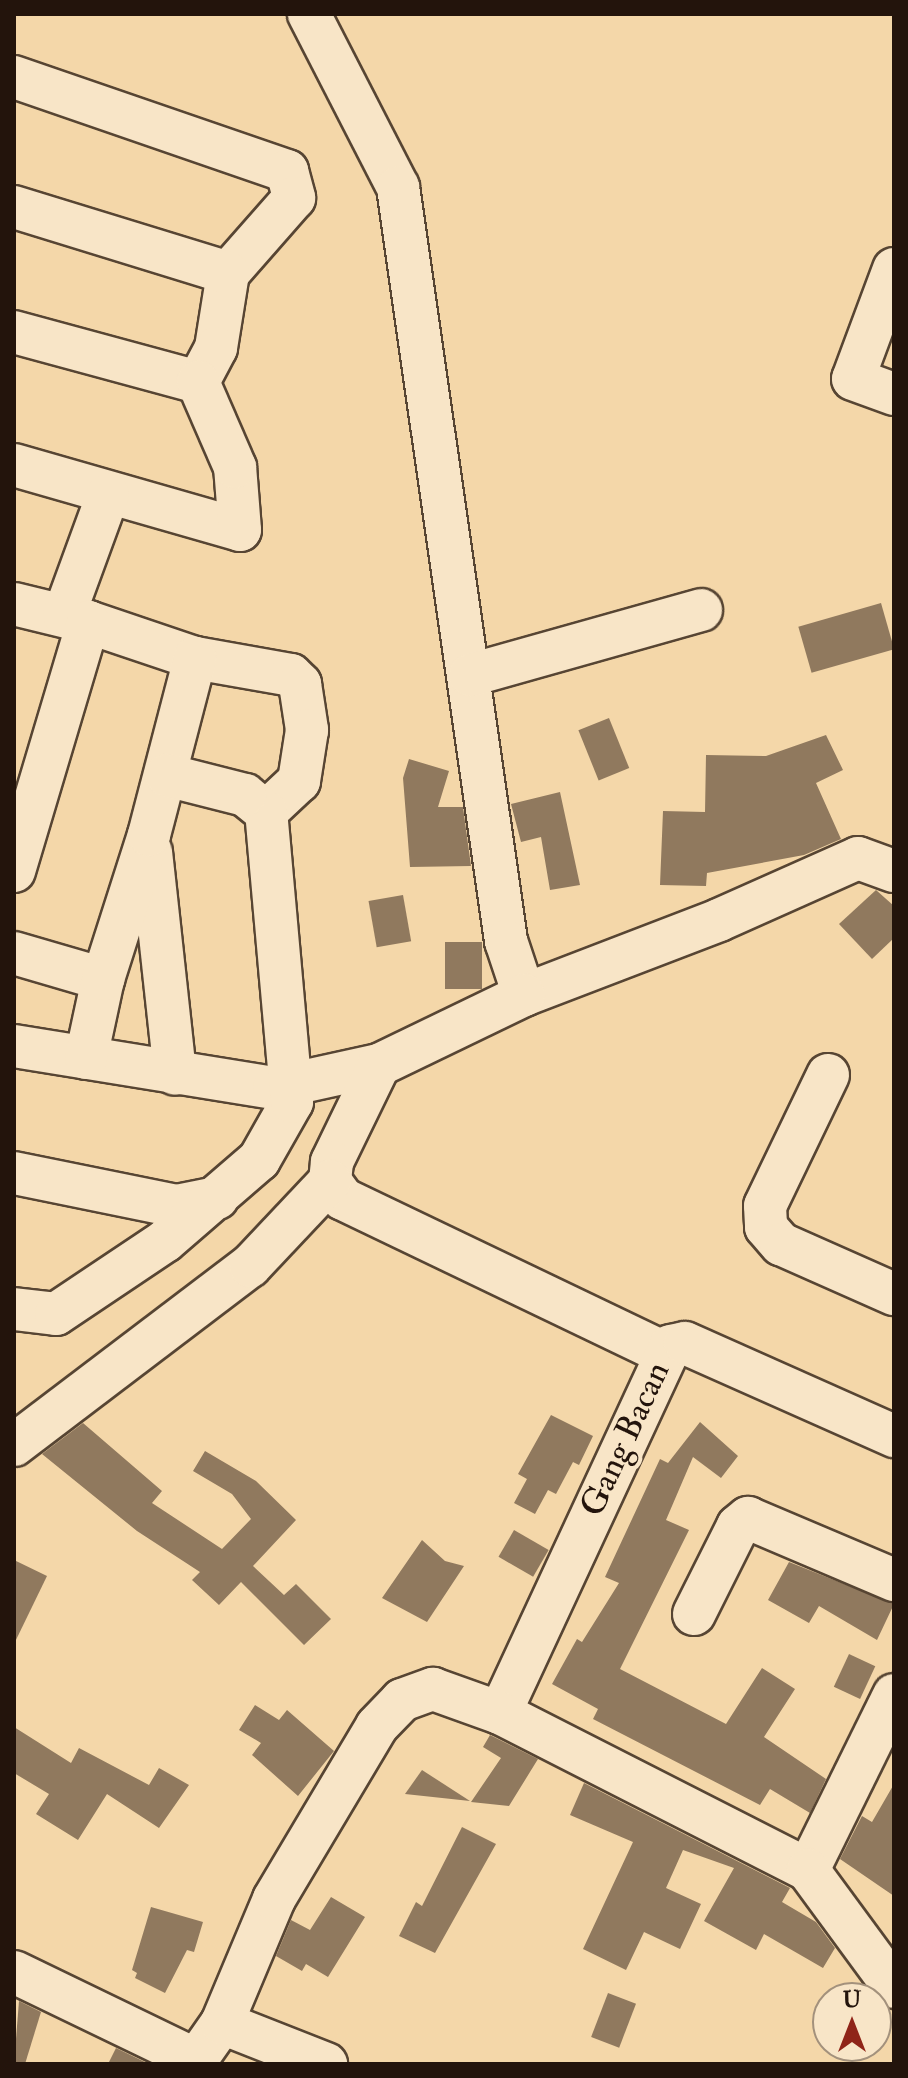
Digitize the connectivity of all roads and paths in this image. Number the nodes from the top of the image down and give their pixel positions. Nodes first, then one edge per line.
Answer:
1 (309, 14) edge
2 (14, 77) edge
3 (14, 207) edge
4 (894, 269) edge
5 (228, 273) junction
6 (14, 332) edge
7 (198, 382) junction
8 (894, 394) edge
9 (14, 465) edge
10 (108, 495) junction
11 (14, 604) edge
12 (701, 610) dead end
13 (76, 618) junction
14 (195, 658) junction
15 (470, 675) junction
16 (166, 775) junction
17 (266, 812) junction
18 (149, 835) junction
19 (14, 871) edge
20 (894, 871) edge
21 (14, 953) edge
22 (103, 979) junction
23 (524, 995) junction
24 (14, 1046) edge
25 (86, 1058) junction
26 (379, 1065) junction
27 (175, 1074) junction
28 (828, 1075) dead end
29 (291, 1085) junction
30 (14, 1173) edge
31 (330, 1181) junction
32 (217, 1198) junction
33 (894, 1294) edge
34 (14, 1309) edge
35 (663, 1352) junction
36 (894, 1436) edge
37 (14, 1445) edge
38 (894, 1580) edge
39 (694, 1614) dead end
40 (894, 1695) edge
41 (500, 1713) junction
42 (808, 1870) junction
43 (14, 1972) edge
44 (894, 1987) edge
45 (222, 2023) junction
46 (326, 2064) edge

1 - 15 street
2 - 5 street
3 - 5 street
4 - 8 street
5 - 7 street
6 - 7 street
7 - 10 street
9 - 10 street
10 - 13 street
11 - 13 street
12 - 15 street
13 - 14 street
13 - 19 street
14 - 16 street
14 - 17 street
15 - 23 street
16 - 17 street
16 - 18 street
17 - 29 street
18 - 22 street
18 - 27 street
20 - 23 street
21 - 22 street
22 - 25 street
23 - 26 street
24 - 25 street
25 - 27 street
26 - 29 street
26 - 31 street
27 - 29 street
28 - 33 street
29 - 32 street
30 - 32 street
31 - 35 street
31 - 37 street
32 - 34 street
35 - 36 street, Gang Bacan
35 - 41 street, Gang Bacan
38 - 39 street
40 - 42 street
41 - 42 street
41 - 45 street
42 - 44 street
43 - 45 street
45 - 46 street

